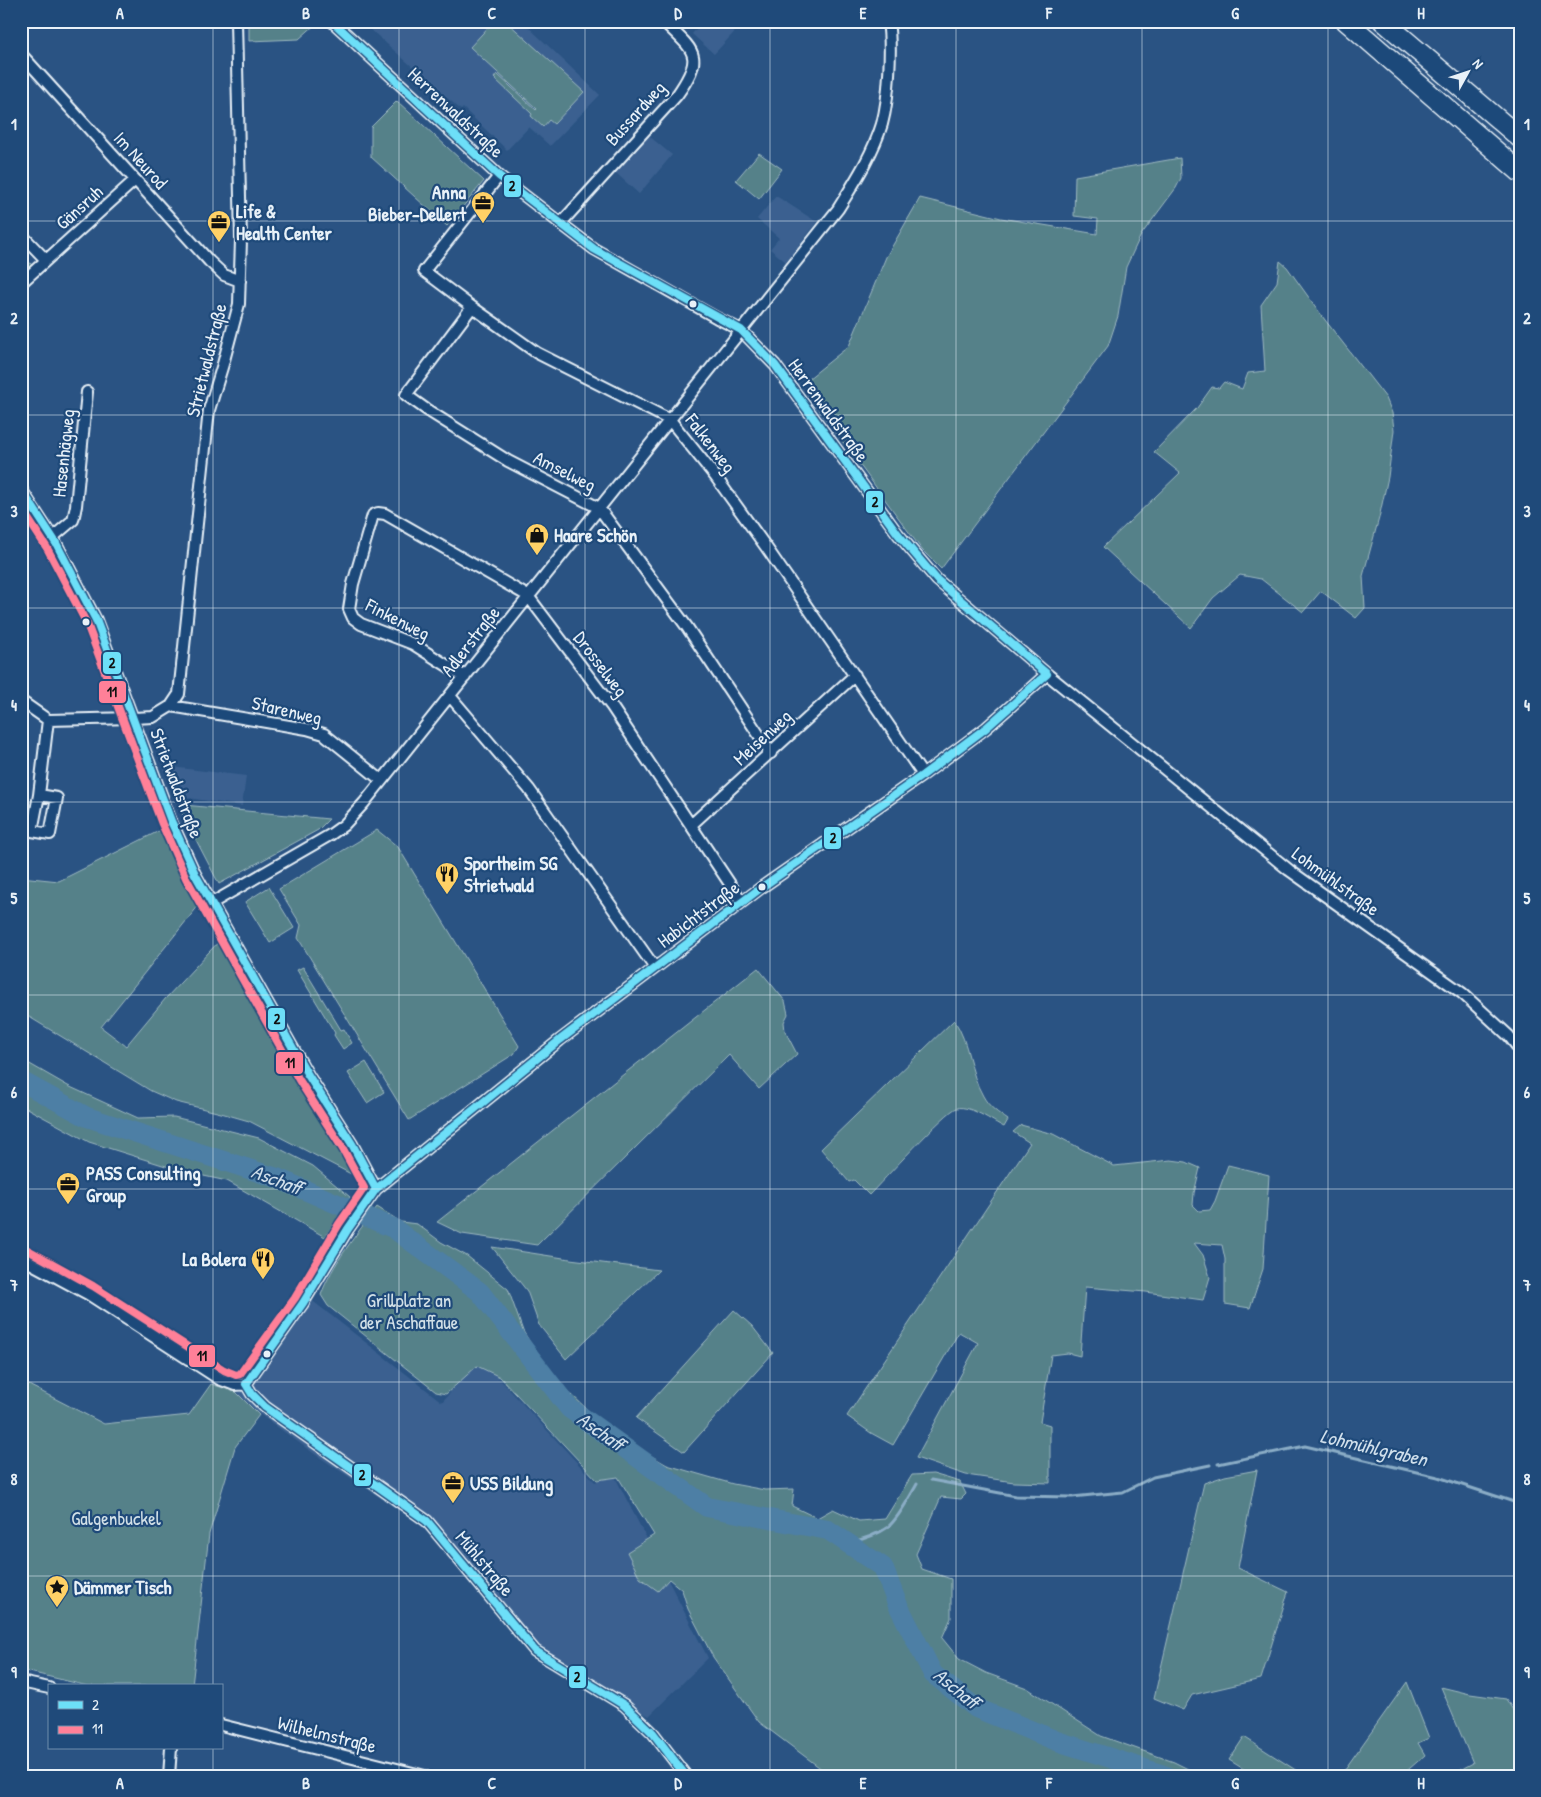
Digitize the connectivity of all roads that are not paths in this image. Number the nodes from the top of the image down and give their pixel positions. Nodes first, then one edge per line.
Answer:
1 (236, 21) edge
2 (332, 21) edge
3 (663, 21) edge
4 (888, 21) edge
5 (1346, 21) edge
6 (1383, 21) edge
7 (21, 54) edge
8 (1520, 138) edge
9 (1520, 172) edge
10 (499, 176) junction
11 (135, 180) junction
12 (561, 224) junction
13 (21, 234) edge
14 (46, 260) junction
15 (240, 281) junction
16 (21, 283) edge
17 (472, 307) junction
18 (742, 330) junction
19 (87, 392) dead end
20 (670, 420) junction
21 (21, 489) edge
22 (599, 508) junction
23 (373, 515) joint
24 (53, 538) junction
25 (528, 596) junction
26 (1047, 674) junction
27 (855, 675) junction
28 (465, 677) junction
29 (450, 696) junction
30 (21, 700) edge
31 (171, 706) junction
32 (134, 718) junction
33 (48, 720) junction
34 (1130, 740) joint
35 (771, 752) junction
36 (923, 775) junction
37 (381, 780) junction
38 (39, 795) dead end
39 (691, 825) junction
40 (742, 902) junction
41 (212, 903) junction
42 (655, 968) junction
43 (1520, 1050) edge
44 (376, 1189) junction
45 (21, 1258) edge
46 (246, 1384) junction
47 (21, 1682) edge
48 (48, 1688) edge
49 (222, 1725) edge
50 (171, 1750) edge
51 (169, 1776) edge
52 (425, 1776) edge
53 (686, 1776) edge

1 - 15 street, Strietwaldstraße
2 - 10 street, Herrenwaldstraße
3 - 12 street, Bussardweg
4 - 18 street, Adlerstraße
5 - 9 highway
6 - 8 highway
7 - 11 street, Im Neurod
10 - 12 street, Herrenwaldstraße
10 - 17 street, Falkenweg
11 - 14 street, Gänsruh
11 - 15 street, Im Neurod
12 - 18 street, Herrenwaldstraße
13 - 14 street
14 - 16 street, Gänsruh
15 - 31 street, Strietwaldstraße
17 - 20 street, Falkenweg
17 - 22 street, Amselweg
18 - 20 street, Adlerstraße
18 - 26 street, Herrenwaldstraße
19 - 24 street, Hasenhägweg
20 - 22 street, Adlerstraße
20 - 27 street, Falkenweg
21 - 24 street, Hasenhägweg
22 - 25 street, Adlerstraße
22 - 35 street, Amselweg
23 - 25 street, Drosselweg
23 - 28 street, Finkenweg
24 - 32 street, Hasenhägweg
25 - 28 street, Adlerstraße
25 - 39 street, Drosselweg
26 - 34 street, Herrenwaldstraße
26 - 36 street, Habichtstraße
27 - 35 street, Meisenweg
27 - 36 street, Falkenweg
28 - 29 street, Adlerstraße
29 - 37 street, Adlerstraße
29 - 42 street
30 - 33 street
31 - 32 street, Strietwaldstraße
31 - 37 street, Starenweg
32 - 33 street
32 - 41 street, Strietwaldstraße
33 - 38 street
34 - 43 street, Lohmühlstraße
35 - 39 street, Meisenweg
36 - 40 street, Habichtstraße
37 - 41 street, Adlerstraße
39 - 40 street, Drosselweg
40 - 42 street, Habichtstraße
41 - 44 street, Strietwaldstraße
42 - 44 street, Habichtstraße
44 - 46 street
45 - 46 street
46 - 53 street, Mühlstraße
47 - 48 street
49 - 52 street, Wilhelmstraße
50 - 51 street

